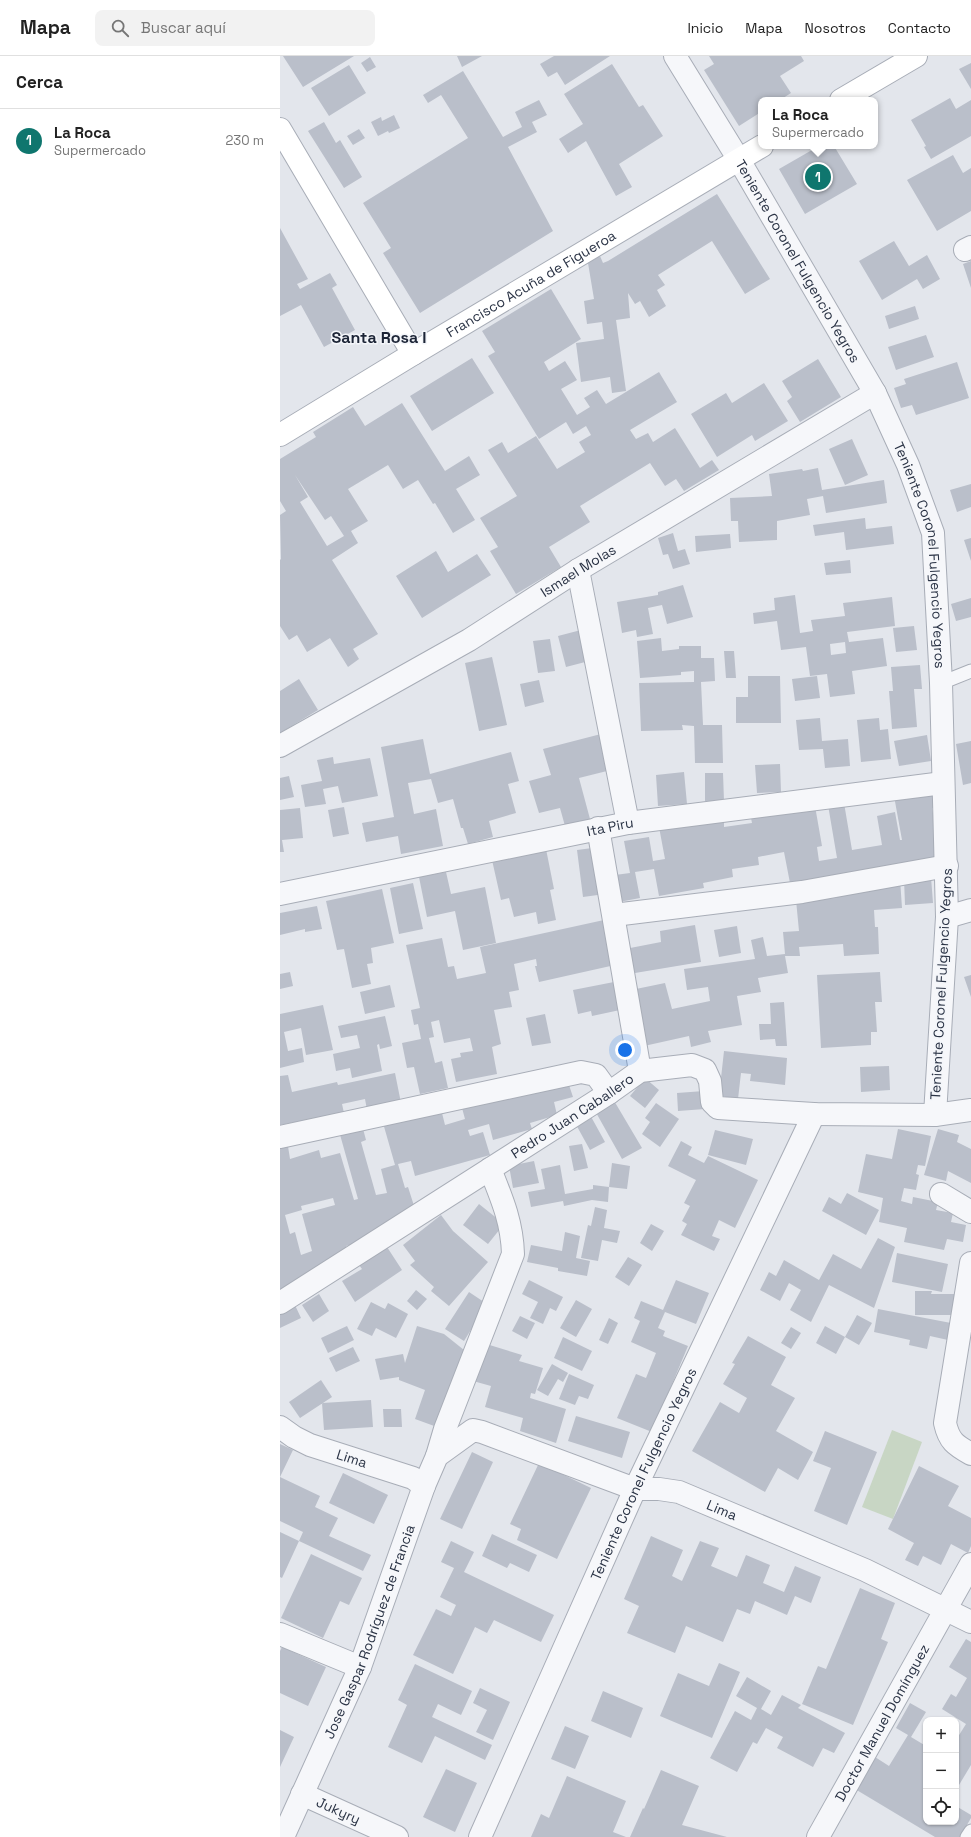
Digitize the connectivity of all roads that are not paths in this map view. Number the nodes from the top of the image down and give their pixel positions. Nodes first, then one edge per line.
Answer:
1 (675, 56) edge
2 (916, 56) edge
3 (846, 97) edge
4 (280, 129) edge
5 (758, 148) edge
6 (739, 160) junction
7 (413, 354) junction
8 (875, 393) junction
9 (280, 435) edge
10 (578, 570) junction
11 (971, 671) edge
12 (941, 683) junction
13 (280, 746) edge
14 (943, 783) junction
15 (628, 823) junction
16 (598, 828) junction
17 (947, 866) junction
18 (280, 894) edge
19 (971, 910) edge
20 (614, 915) junction
21 (947, 917) junction
22 (640, 1071) junction
23 (609, 1093) junction
24 (971, 1110) edge
25 (814, 1114) junction
26 (935, 1115) junction
27 (280, 1137) edge
28 (490, 1169) junction
29 (941, 1194) dead end
30 (971, 1212) edge
31 (971, 1263) edge
32 (280, 1303) edge
33 (280, 1427) edge
34 (971, 1454) edge
35 (437, 1456) junction
36 (424, 1486) junction
37 (635, 1489) junction
38 (971, 1564) edge
39 (946, 1609) junction
40 (971, 1622) edge
41 (280, 1634) edge
42 (360, 1667) junction
43 (302, 1794) junction
44 (971, 1831) edge
45 (283, 1837) edge
46 (398, 1837) edge
47 (480, 1837) edge
48 (818, 1837) edge
49 (967, 1837) edge

1 - 6 street, Teniente Coronel Fulgencio Yegros
2 - 3 street
4 - 7 street
5 - 6 street, Francisco Acuña de Figueroa
6 - 7 street, Francisco Acuña de Figueroa
6 - 8 street, Teniente Coronel Fulgencio Yegros
7 - 9 street, Francisco Acuña de Figueroa
8 - 10 street, Ismael Molas
8 - 12 street, Teniente Coronel Fulgencio Yegros
10 - 13 street, Ismael Molas
10 - 15 street
11 - 12 lane
12 - 14 street, Teniente Coronel Fulgencio Yegros
14 - 15 street, Ita Piru
14 - 17 street, Teniente Coronel Fulgencio Yegros
15 - 16 street, Ita Piru
16 - 18 street, Ita Piru
16 - 20 street
17 - 20 street
17 - 21 street, Teniente Coronel Fulgencio Yegros
19 - 21 street
20 - 22 street
21 - 26 street, Teniente Coronel Fulgencio Yegros
22 - 23 street, Pedro Juan Caballero
22 - 25 street, Pedro Juan Caballero
23 - 27 street
23 - 28 street, Pedro Juan Caballero
24 - 26 street, Pedro Juan Caballero
25 - 26 street, Pedro Juan Caballero
25 - 37 street, Teniente Coronel Fulgencio Yegros
28 - 32 street, Pedro Juan Caballero
28 - 35 street, Jose Gaspar Rodríguez de Francia
29 - 30 street
31 - 34 street
33 - 36 street, Lima
35 - 36 street, Jose Gaspar Rodríguez de Francia
35 - 37 street, Lima
36 - 42 street, Jose Gaspar Rodríguez de Francia
37 - 39 street, Lima
37 - 47 street, Teniente Coronel Fulgencio Yegros
38 - 39 street, Doctor Manuel Domínguez
39 - 40 street, Lima
39 - 48 street, Doctor Manuel Domínguez
41 - 42 street
42 - 43 street, Jose Gaspar Rodríguez de Francia
43 - 45 street, Jose Gaspar Rodríguez de Francia
43 - 46 street, Jukyry
44 - 49 lane

